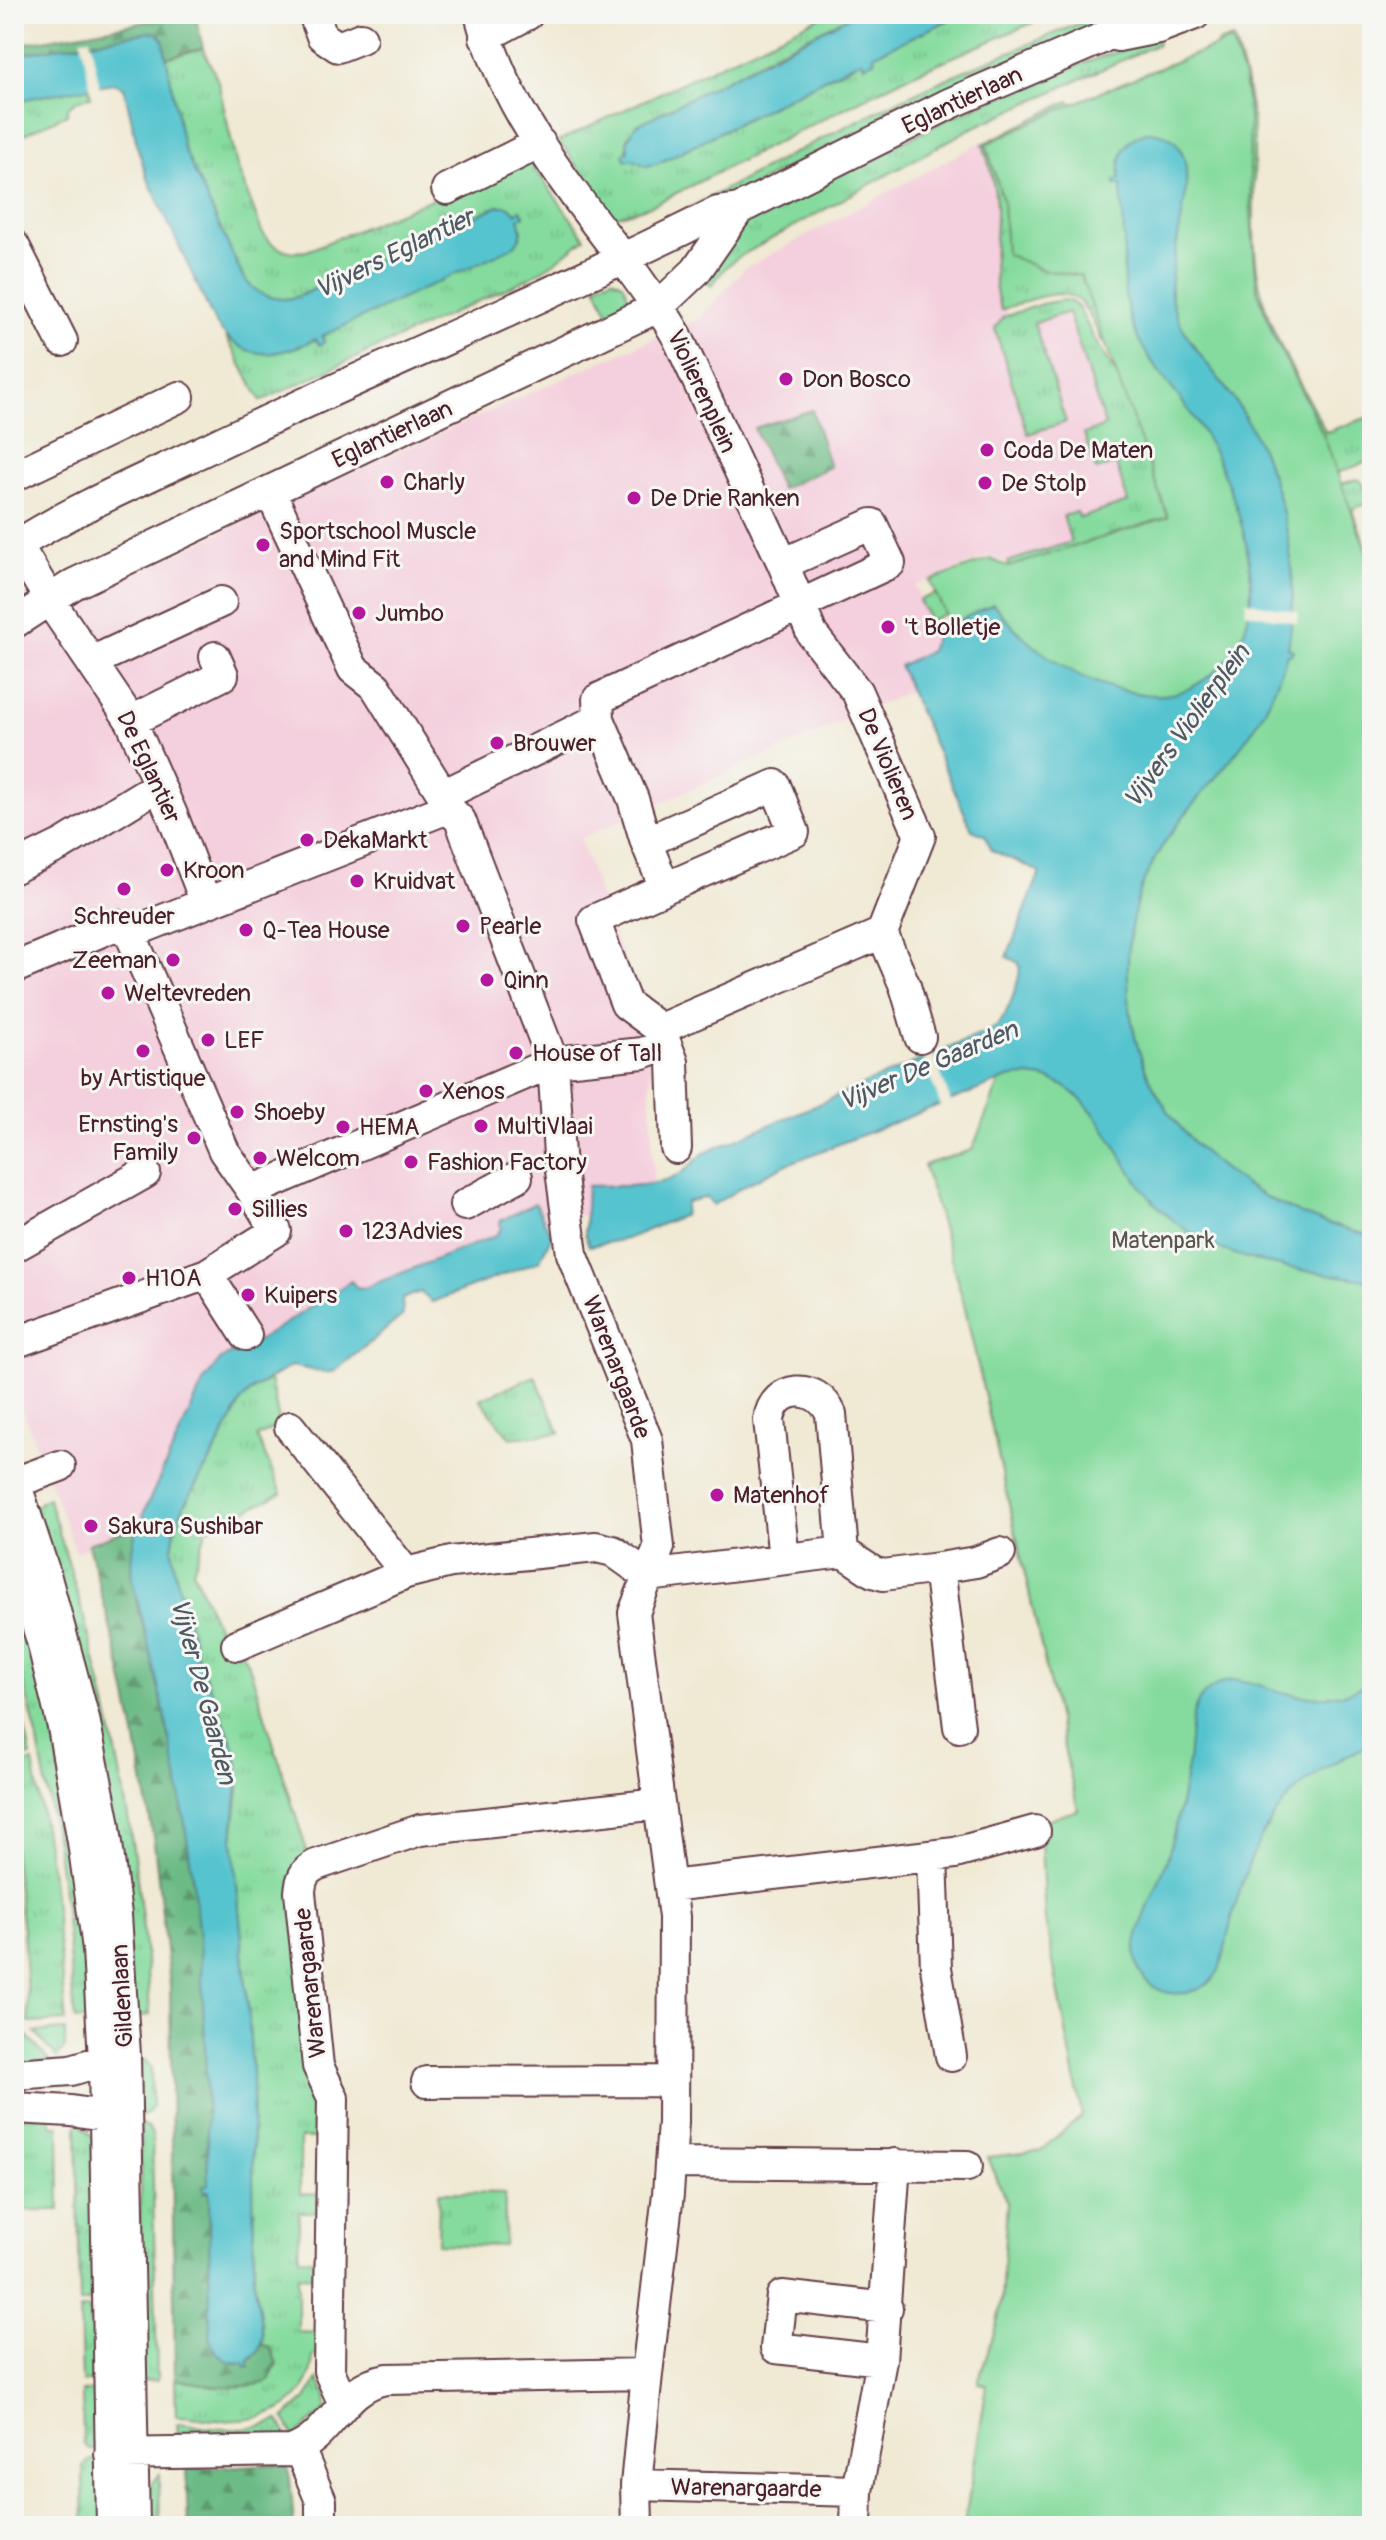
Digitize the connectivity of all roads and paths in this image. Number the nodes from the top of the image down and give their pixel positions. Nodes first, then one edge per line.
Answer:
1 (314, 14) edge
2 (528, 14) edge
3 (1140, 14) edge
4 (1195, 14) edge
5 (483, 25) edge
6 (361, 38) dead end
7 (1100, 39) junction
8 (540, 143) junction
9 (447, 189) dead end
10 (739, 209) junction
11 (14, 246) edge
12 (623, 258) junction
13 (658, 307) junction
14 (62, 341) dead end
15 (179, 397) dead end
16 (14, 476) edge
17 (275, 502) dead end
18 (15, 544) edge
19 (783, 564) junction
20 (50, 599) junction
21 (221, 602) dead end
22 (800, 605) junction
23 (14, 623) edge
24 (215, 657) dead end
25 (91, 662) junction
26 (131, 721) junction
27 (590, 724) junction
28 (159, 785) junction
29 (445, 802) junction
30 (646, 842) junction
31 (14, 868) edge
32 (665, 888) junction
33 (206, 903) junction
34 (130, 933) junction
35 (882, 933) junction
36 (14, 968) edge
37 (663, 1036) junction
38 (920, 1037) dead end
39 (553, 1062) junction
40 (676, 1148) dead end
41 (537, 1167) junction
42 (145, 1173) dead end
43 (252, 1191) junction
44 (465, 1205) dead end
45 (14, 1247) edge
46 (207, 1274) junction
47 (246, 1335) dead end
48 (14, 1343) edge
49 (290, 1427) dead end
50 (60, 1466) dead end
51 (14, 1481) edge
52 (14, 1548) edge
53 (843, 1552) junction
54 (1000, 1553) dead end
55 (784, 1559) junction
56 (939, 1568) junction
57 (406, 1573) junction
58 (648, 1576) junction
59 (237, 1645) dead end
60 (959, 1727) dead end
61 (659, 1804) junction
62 (1035, 1831) dead end
63 (932, 1856) junction
64 (670, 1886) junction
65 (951, 2056) dead end
66 (114, 2058) junction
67 (14, 2074) edge
68 (672, 2081) junction
69 (427, 2082) dead end
70 (14, 2108) edge
71 (116, 2118) junction
72 (670, 2163) junction
73 (895, 2164) junction
74 (967, 2166) dead end
75 (887, 2308) junction
76 (881, 2360) junction
77 (647, 2374) junction
78 (344, 2404) junction
79 (299, 2448) junction
80 (121, 2453) junction
81 (636, 2485) junction
82 (857, 2491) junction
83 (112, 2526) edge
84 (134, 2526) edge
85 (321, 2526) edge
86 (637, 2526) edge
87 (856, 2526) edge

1 - 6 street
2 - 5 street
3 - 7 street, Eglantierlaan
4 - 7 street, Eglantierlaan
5 - 8 street, Violierenplein
7 - 10 street, Eglantierlaan
8 - 9 street
8 - 12 street, Violierenplein
10 - 12 street, Eglantierlaan
10 - 13 street, Eglantierlaan
11 - 14 street
12 - 13 street, Violierenplein
12 - 18 street, Eglantierlaan
13 - 19 street, Violierenplein
13 - 20 street, Eglantierlaan
15 - 16 street
17 - 29 street
18 - 20 street, De Eglantier
19 - 22 street, Violierenplein
19 - 22 street
20 - 23 street, Eglantierlaan
20 - 25 street, De Eglantier
21 - 25 street
22 - 27 street
22 - 35 street, De Violieren
24 - 26 street
25 - 26 street, De Eglantier
26 - 28 street, De Eglantier
27 - 29 street
27 - 30 street
28 - 31 street
28 - 33 street, De Eglantier
29 - 33 street
29 - 39 street
30 - 32 street
30 - 32 street
32 - 37 street
33 - 34 street
34 - 36 street
34 - 43 street
35 - 37 street
35 - 38 street
37 - 39 street
37 - 40 street
39 - 41 street
39 - 43 street
41 - 44 street
41 - 58 street, Warenargaarde
42 - 45 street
43 - 46 street
46 - 47 street
46 - 48 street
49 - 57 street
50 - 51 street
51 - 66 street, Gildenlaan
52 - 66 street, Gildenlaan
53 - 55 street
53 - 55 street
53 - 56 street
54 - 56 street
55 - 58 street
56 - 60 street
57 - 58 street
57 - 59 street
58 - 61 street, Warenargaarde
61 - 64 street, Warenargaarde
61 - 78 street, Warenargaarde
62 - 63 street
63 - 64 street
63 - 65 street
64 - 68 street, Warenargaarde
66 - 67 street
66 - 71 street, Gildenlaan
68 - 69 street
68 - 72 street, Warenargaarde
70 - 71 street
71 - 80 street, Gildenlaan
72 - 73 street
72 - 77 street, Warenargaarde
73 - 74 street
73 - 75 street, Warenargaarde
75 - 76 street, Warenargaarde
75 - 76 street
76 - 82 street, Warenargaarde
77 - 78 street
77 - 81 street, Warenargaarde
78 - 79 street
79 - 80 street
79 - 85 street
80 - 83 street, Gildenlaan
80 - 84 street, Gildenlaan
81 - 82 street, Warenargaarde
81 - 86 street, Warenargaarde
82 - 87 street, Warenargaarde

